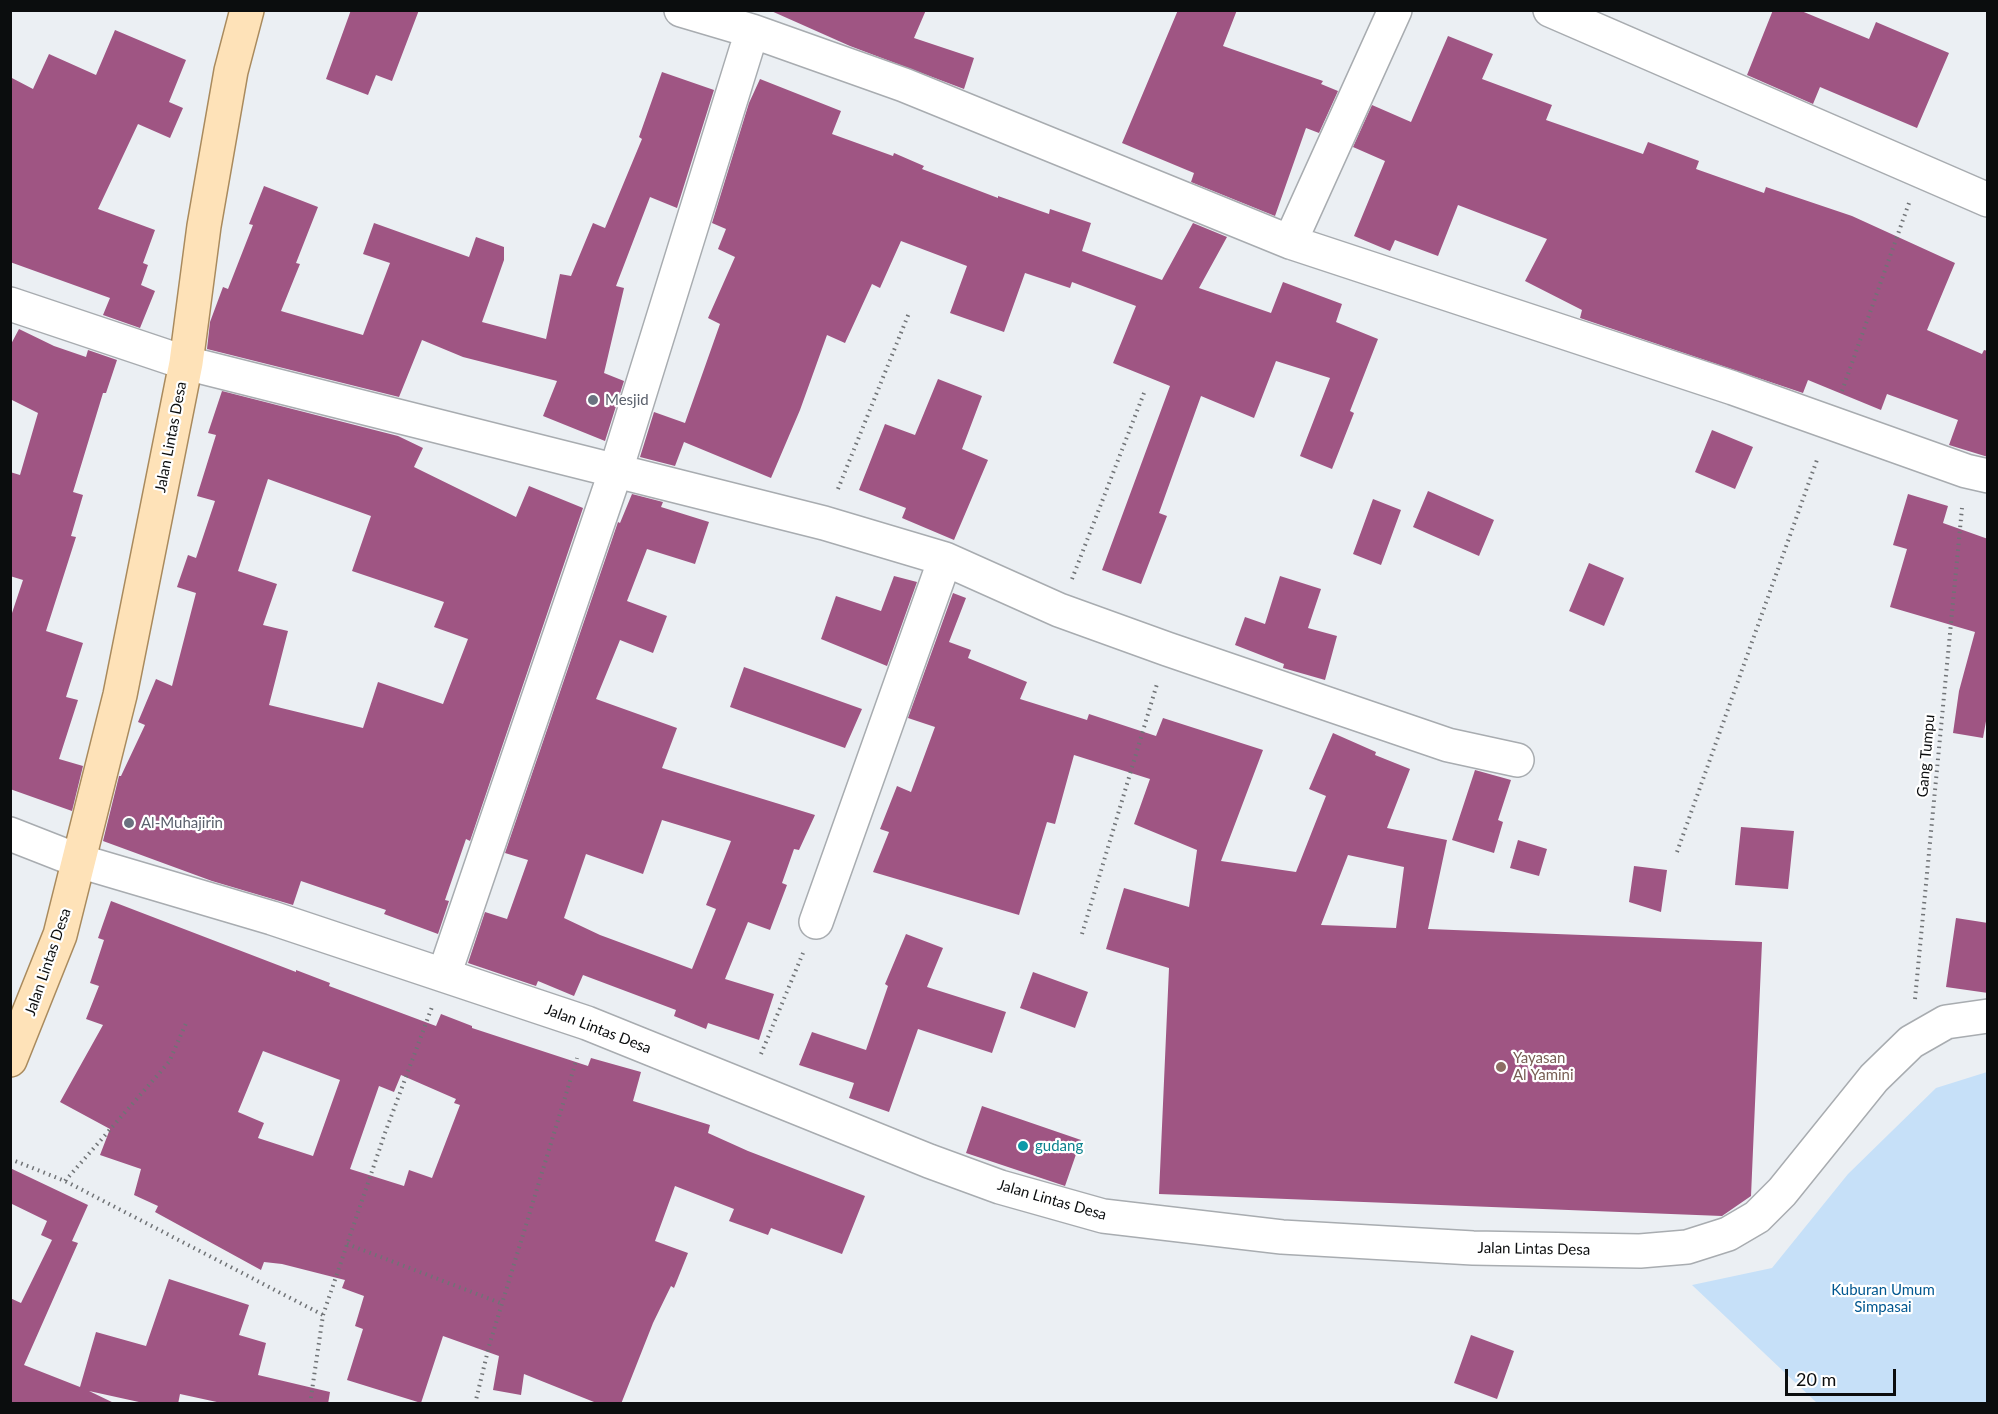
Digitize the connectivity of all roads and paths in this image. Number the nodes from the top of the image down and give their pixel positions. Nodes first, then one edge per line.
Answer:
1 (247, 10) edge
2 (681, 10) edge
3 (1395, 10) edge
4 (1550, 10) edge
5 (752, 31) junction
6 (1920, 172) junction
7 (1988, 200) edge
8 (1290, 242) junction
9 (10, 304) edge
10 (909, 313) dead end
11 (186, 363) junction
12 (1144, 393) dead end
13 (1831, 422) junction
14 (616, 470) junction
15 (1977, 474) edge
16 (824, 523) junction
17 (945, 559) junction
18 (1059, 610) junction
19 (1167, 649) junction
20 (1517, 760) dead end
21 (10, 834) edge
22 (1677, 852) dead end
23 (79, 861) junction
24 (816, 922) joint
25 (1082, 934) dead end
26 (444, 975) junction
27 (1988, 1016) edge
28 (187, 1021) dead end
29 (587, 1023) junction
30 (1911, 1042) junction
31 (10, 1060) edge
32 (746, 1089) junction
33 (10, 1160) edge
34 (65, 1182) junction
35 (347, 1244) junction
36 (503, 1304) junction
37 (323, 1316) junction
38 (310, 1404) edge
39 (475, 1404) edge

1 - 11 main road, Jalan Lintas Desa
2 - 5 street
3 - 8 street
4 - 6 street
5 - 8 street
5 - 14 street
6 - 7 street
6 - 13 path
8 - 13 street
9 - 11 street
10 - 16 path
11 - 14 street
11 - 23 main road, Jalan Lintas Desa
12 - 18 path
13 - 15 street
13 - 22 path
14 - 16 street
14 - 26 street
15 - 30 path, Gang Tumpu
16 - 17 street
17 - 18 street
17 - 24 street
18 - 19 street
19 - 20 street
19 - 25 path
21 - 23 street
23 - 26 street, Jalan Lintas Desa
23 - 31 main road, Jalan Lintas Desa
24 - 32 path
26 - 29 street, Jalan Lintas Desa
26 - 35 path
27 - 30 street, Jalan Lintas Desa
28 - 34 path
29 - 32 street, Jalan Lintas Desa
29 - 36 path
30 - 32 street, Jalan Lintas Desa
33 - 34 path
34 - 37 path
35 - 36 path
35 - 37 path
36 - 39 path
37 - 38 path

